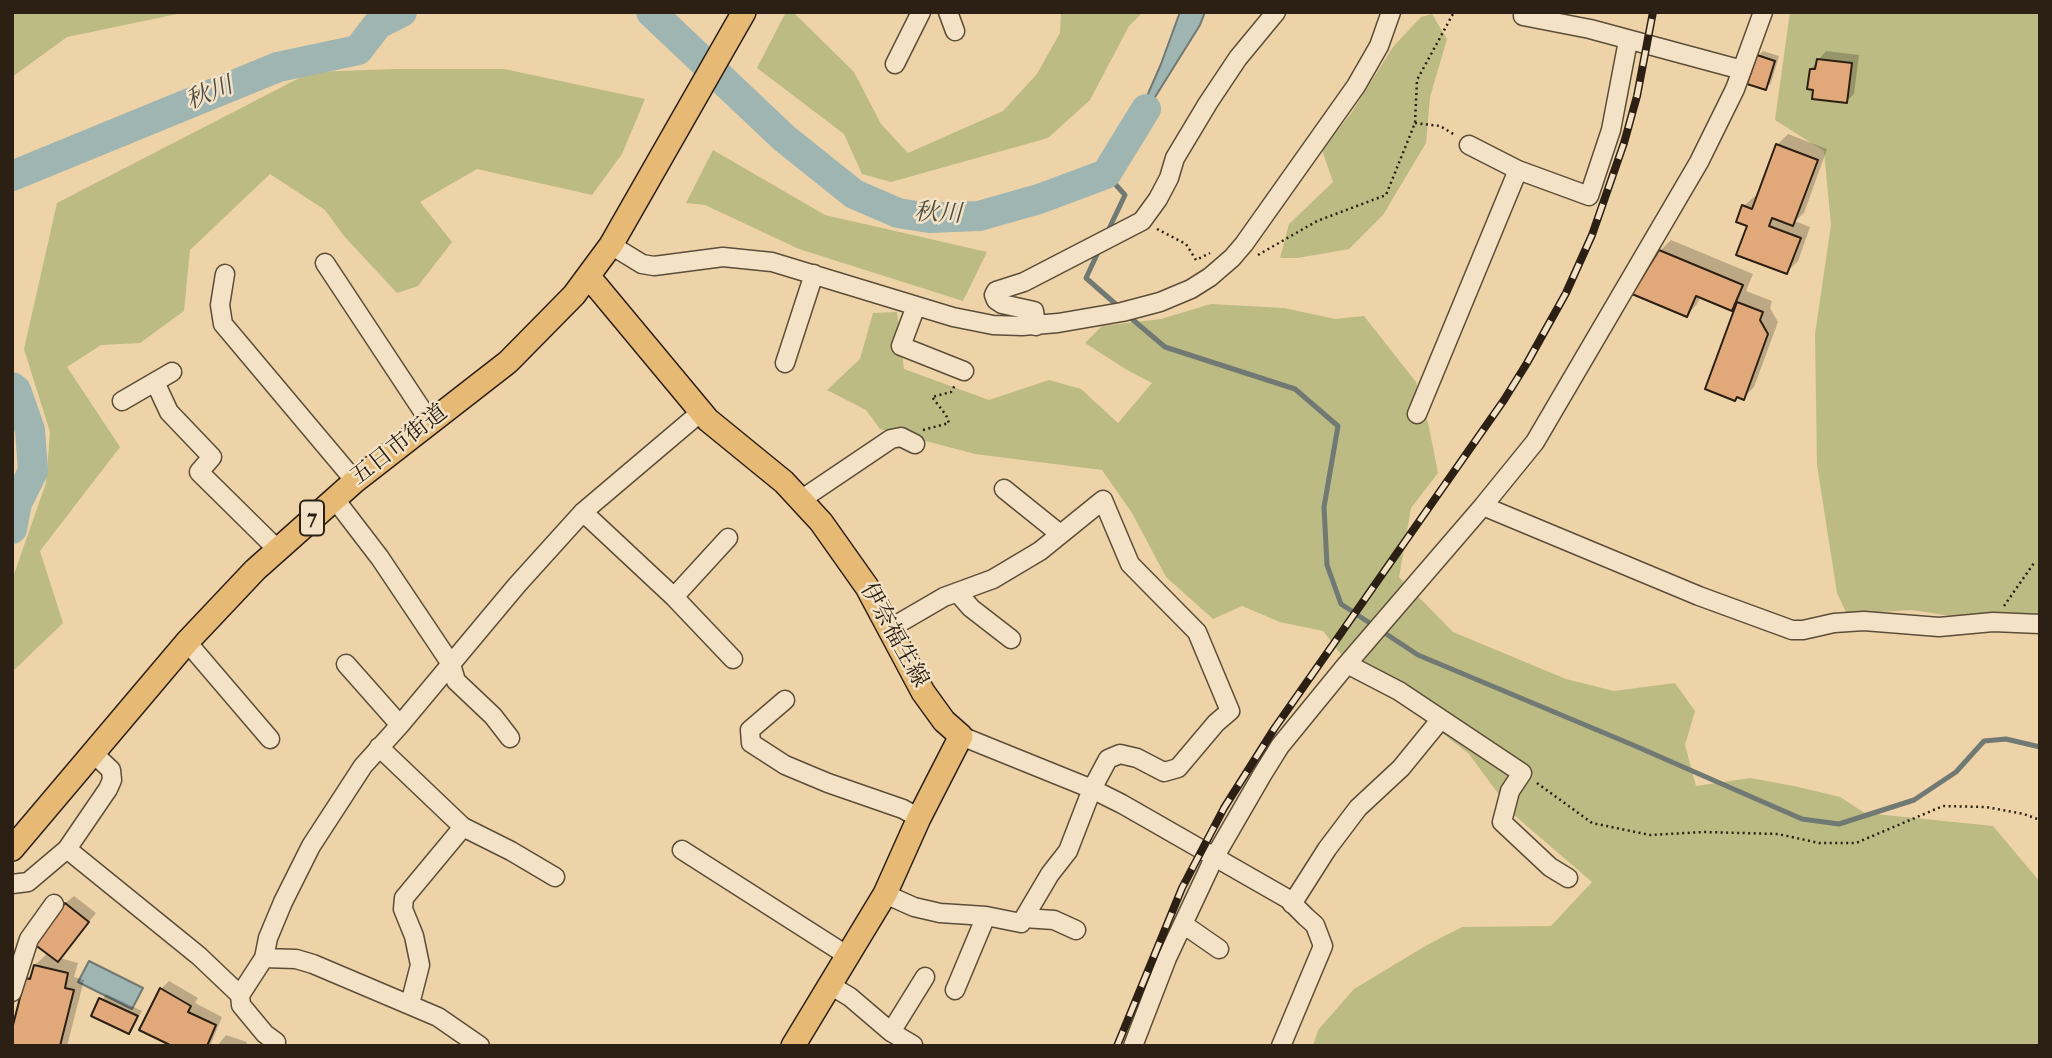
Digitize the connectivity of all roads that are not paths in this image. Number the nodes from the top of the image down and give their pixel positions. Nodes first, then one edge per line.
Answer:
1 (744, 12) edge
2 (921, 12) edge
3 (948, 12) edge
4 (1276, 12) edge
5 (1763, 12) edge
6 (1387, 14) edge
7 (1523, 16) dead end
8 (955, 30) dead end
9 (1628, 41) junction
10 (895, 64) dead end
11 (1742, 70) junction
12 (1469, 145) road end
13 (1518, 170) junction
14 (611, 245) junction
15 (325, 264) dead end
16 (225, 274) dead end
17 (814, 274) junction
18 (589, 277) junction
19 (916, 306) junction
20 (1036, 326) junction
21 (785, 363) dead end
22 (964, 371) road end
23 (172, 372) dead end
24 (155, 382) junction
25 (122, 401) dead end
26 (701, 412) junction
27 (1417, 414) dead end
28 (430, 422) junction
29 (911, 442) road end
30 (355, 481) junction
31 (1003, 489) dead end
32 (334, 498) junction
33 (802, 499) junction
34 (1483, 506) junction
35 (583, 512) junction
36 (1060, 534) junction
37 (728, 538) dead end
38 (277, 549) junction
39 (957, 592) junction
40 (674, 597) junction
41 (2040, 624) edge
42 (888, 629) junction
43 (1011, 639) dead end
44 (187, 642) junction
45 (733, 659) dead end
46 (346, 664) dead end
47 (451, 664) junction
48 (1347, 664) junction
49 (785, 700) dead end
50 (1441, 719) junction
51 (400, 725) junction
52 (961, 736) junction
53 (510, 738) dead end
54 (270, 739) dead end
55 (379, 747) junction
56 (93, 753) junction
57 (1092, 789) junction
58 (919, 818) junction
59 (463, 827) junction
60 (12, 849) edge
61 (66, 849) junction
62 (682, 850) dead end
63 (1214, 858) junction
64 (555, 877) dead end
65 (1567, 878) dead end
66 (12, 884) edge
67 (885, 894) junction
68 (54, 904) dead end
69 (1292, 904) junction
70 (986, 916) junction
71 (1024, 918) junction
72 (1183, 924) junction
73 (1076, 930) dead end
74 (1219, 949) dead end
75 (848, 956) junction
76 (264, 958) junction
77 (925, 977) dead end
78 (830, 985) junction
79 (955, 990) dead end
80 (12, 992) edge
81 (240, 995) junction
82 (410, 1004) junction
83 (891, 1032) junction
84 (277, 1045) edge
85 (476, 1045) edge
86 (913, 1045) edge
87 (793, 1046) edge
88 (1133, 1046) edge
89 (1281, 1046) edge

1 - 14 main road, 五日市街道 / 7
2 - 10 street
3 - 8 street
4 - 20 street
5 - 11 street
6 - 20 street
7 - 9 street
9 - 11 street
9 - 13 street
11 - 34 street
12 - 13 street
13 - 27 street
14 - 17 street
14 - 18 main road, 五日市街道 / 7
15 - 28 street
16 - 30 street
17 - 19 street
17 - 21 street
18 - 26 main road, 伊奈福生線
18 - 28 main road, 五日市街道 / 7
19 - 20 street
19 - 22 street
23 - 24 street
24 - 25 street
24 - 38 street
26 - 33 main road, 伊奈福生線
26 - 35 street
28 - 30 main road, 五日市街道 / 7
29 - 33 street
30 - 32 main road, 五日市街道 / 7
31 - 36 street
32 - 38 main road, 五日市街道 / 7
32 - 47 street
33 - 42 main road, 伊奈福生線
34 - 41 street
34 - 48 street
35 - 40 street
35 - 47 street
36 - 39 street
36 - 57 street
37 - 40 street
38 - 44 main road, 五日市街道 / 7
39 - 42 street
39 - 43 street
40 - 45 street
42 - 52 main road, 伊奈福生線
44 - 54 street
44 - 56 main road, 五日市街道 / 7
46 - 51 street
47 - 51 street
47 - 53 street
48 - 50 street
48 - 63 street
49 - 58 street
50 - 65 street
50 - 69 street
51 - 55 street
52 - 57 street
52 - 58 main road
55 - 59 street
55 - 76 street
56 - 60 main road, 五日市街道 / 7
56 - 61 street
57 - 63 street
57 - 71 street
58 - 67 main road
59 - 64 street
59 - 82 street
61 - 66 street
61 - 81 street
62 - 75 street
63 - 69 street
63 - 72 street
67 - 70 street
67 - 75 main road
68 - 80 street
69 - 89 street
70 - 71 street
70 - 79 street
71 - 73 street
72 - 74 street
72 - 88 street
75 - 78 main road
76 - 81 street
76 - 82 street
77 - 83 street
78 - 83 street
78 - 87 main road
81 - 84 street
82 - 85 street
83 - 86 street

